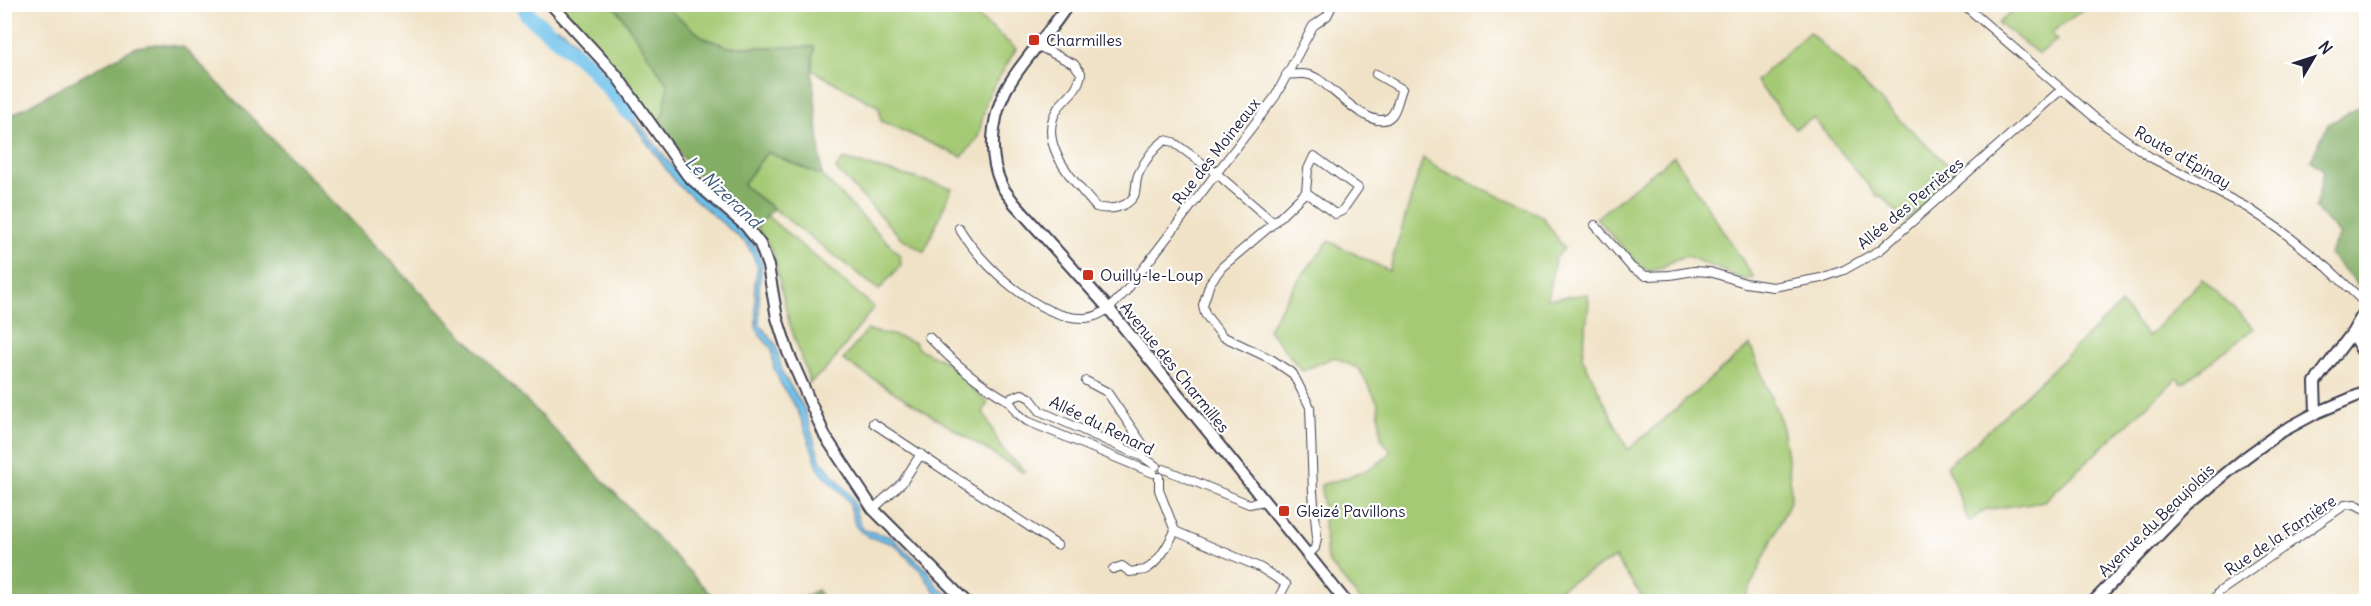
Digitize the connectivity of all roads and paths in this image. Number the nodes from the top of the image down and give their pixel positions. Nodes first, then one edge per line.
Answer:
1 (551, 4) edge
2 (1061, 4) edge
3 (1068, 4) edge
4 (1334, 4) edge
5 (1963, 4) edge
6 (1057, 22) junction
7 (1038, 46) junction
8 (1376, 74) dead end
9 (1286, 75) junction
10 (2062, 89) junction
11 (1216, 173) junction
12 (1306, 192) junction
13 (1274, 224) junction
14 (1595, 225) dead end
15 (959, 228) dead end
16 (2367, 304) edge
17 (1109, 309) junction
18 (2367, 309) edge
19 (2352, 333) junction
20 (929, 337) dead end
21 (2367, 358) edge
22 (1086, 381) dead end
23 (2367, 393) edge
24 (1009, 401) junction
25 (2316, 413) junction
26 (873, 423) dead end
27 (921, 454) junction
28 (1143, 457) junction
29 (1158, 471) junction
30 (1264, 501) junction
31 (873, 509) junction
32 (2367, 510) edge
33 (1175, 531) junction
34 (1057, 545) dead end
35 (1309, 554) junction
36 (1113, 568) dead end
37 (1278, 599) dead end
38 (966, 602) edge
39 (1346, 602) edge
40 (2093, 602) edge
41 (2214, 602) edge

1 - 31 street
2 - 6 street, Avenue des Charmilles
3 - 6 street, Avenue des Charmilles
4 - 9 street, Rue des Moineaux
5 - 10 street, Route d'Épinay
6 - 7 street, Avenue des Charmilles
7 - 11 street
7 - 17 street, Avenue des Charmilles
8 - 9 street
9 - 11 street, Rue des Moineaux
10 - 14 street, Allée des Perrières
10 - 16 street, Route d'Épinay
11 - 13 street
11 - 17 street, Rue des Moineaux
12 - 12 street
12 - 13 street
13 - 35 street
15 - 17 street
17 - 30 street, Avenue des Charmilles
18 - 19 street
19 - 21 street
19 - 25 street
20 - 24 street, Allée du Renard
22 - 28 street
23 - 25 street, Avenue du Beaujolais
24 - 28 street, Allée du Renard
24 - 29 street, Allée du Renard
25 - 40 street, Avenue du Beaujolais
26 - 27 street
27 - 31 street
27 - 34 street
28 - 29 street, Allée du Renard
29 - 30 street, Allée du Renard
29 - 33 street
30 - 35 street, Avenue des Charmilles
31 - 38 street
32 - 41 street, Rue de la Farnière
33 - 36 street
33 - 37 street
35 - 39 street, Avenue des Charmilles

